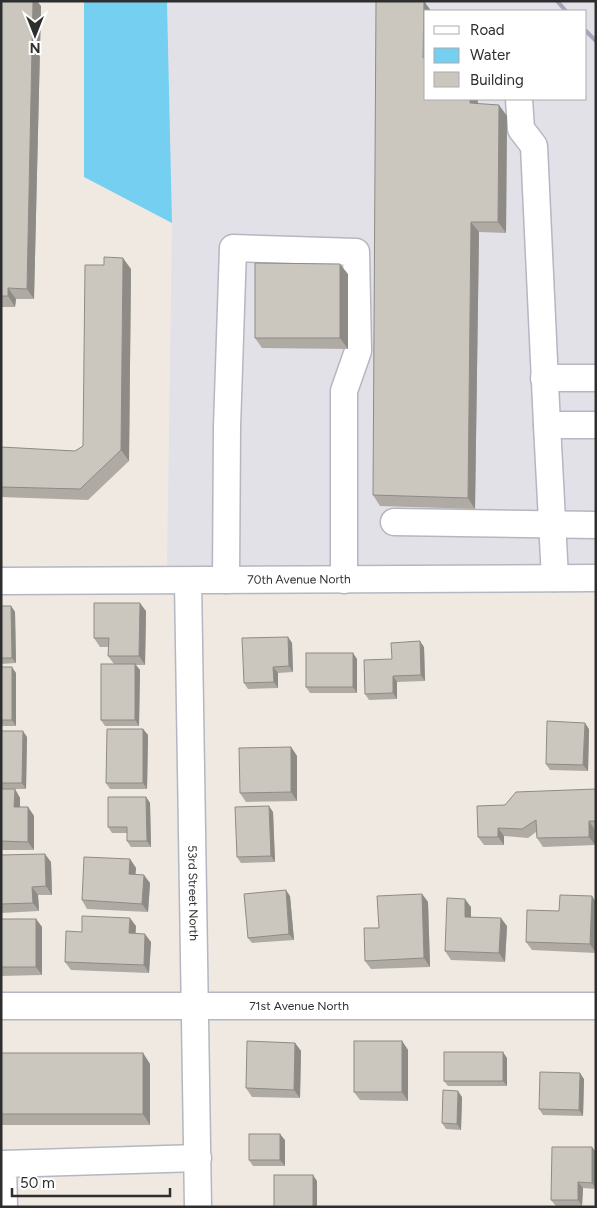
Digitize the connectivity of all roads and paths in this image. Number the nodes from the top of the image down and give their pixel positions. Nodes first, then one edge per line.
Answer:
1 (519, 100) edge
2 (544, 378) junction
3 (596, 378) edge
4 (547, 425) junction
5 (596, 425) edge
6 (394, 522) dead end
7 (552, 525) junction
8 (596, 525) edge
9 (555, 578) junction
10 (596, 578) edge
11 (226, 580) junction
12 (344, 580) junction
13 (1, 581) edge
14 (188, 581) junction
15 (1, 1006) edge
16 (596, 1006) edge
17 (196, 1007) junction
18 (198, 1158) junction
19 (4, 1207) edge
20 (198, 1207) edge

1 - 2 street
2 - 3 street
2 - 4 street
4 - 5 street
4 - 7 street
6 - 7 street
7 - 8 street
7 - 9 street
9 - 10 street, 70th Avenue North
9 - 12 street, 70th Avenue North
11 - 12 street, 70th Avenue North
11 - 12 street
11 - 14 street, 70th Avenue North
13 - 14 street, 70th Avenue North
14 - 17 street, 53rd Street North
15 - 17 street, 71st Avenue North
16 - 17 street, 71st Avenue North
17 - 18 street, 53rd Street North
18 - 19 street
18 - 20 street, 53rd Street North

